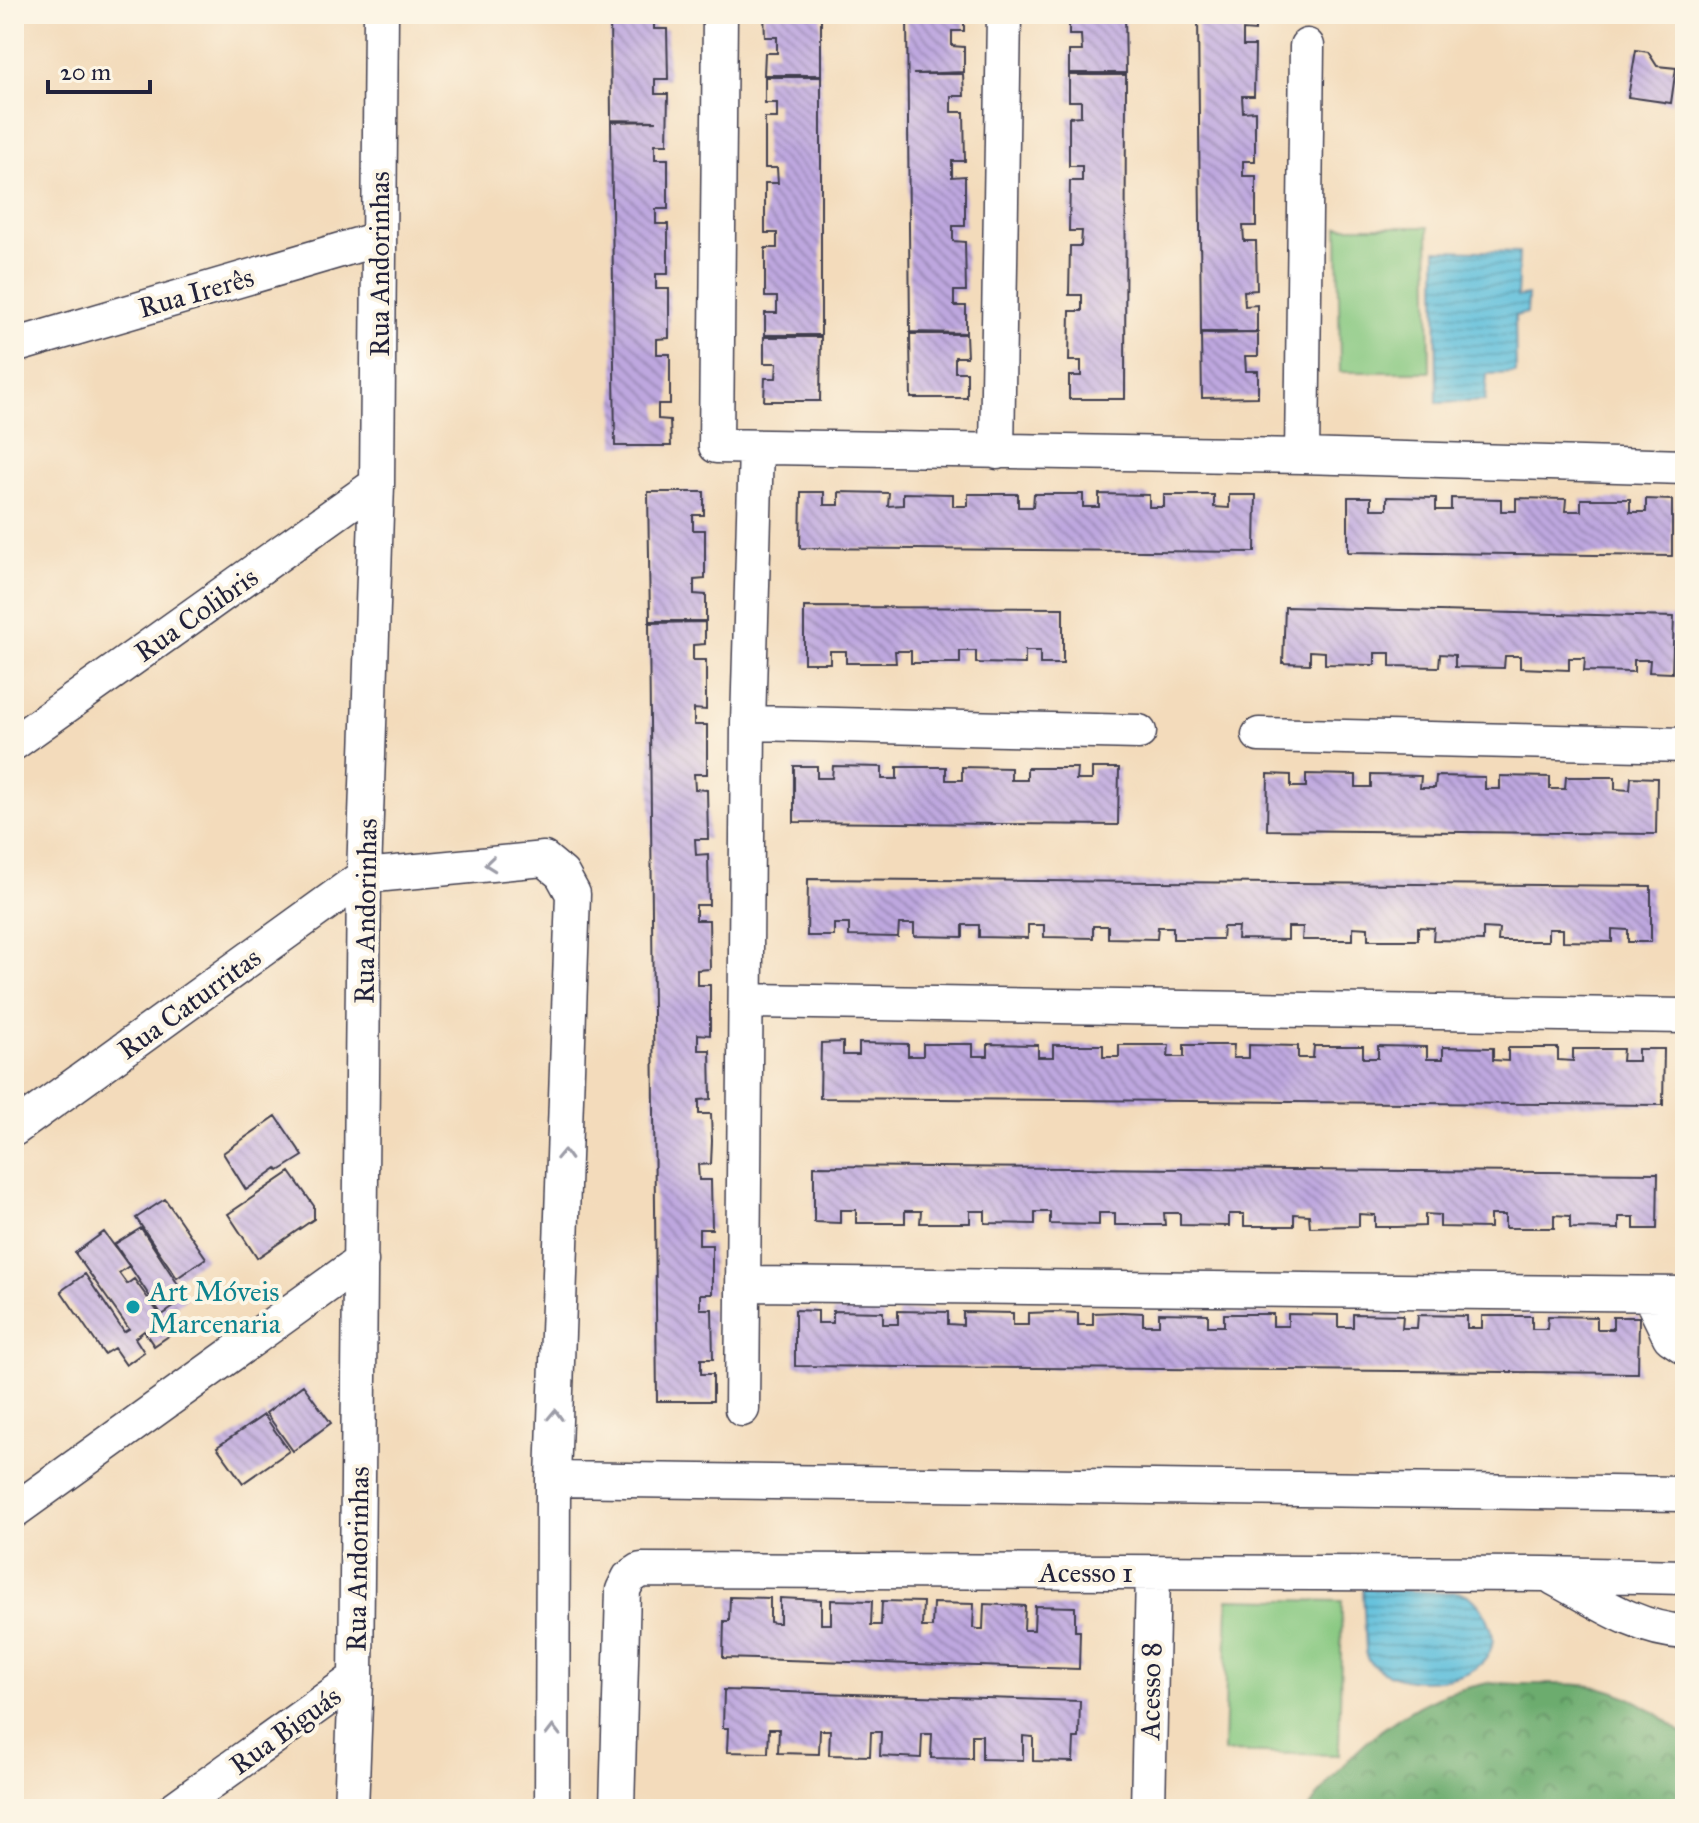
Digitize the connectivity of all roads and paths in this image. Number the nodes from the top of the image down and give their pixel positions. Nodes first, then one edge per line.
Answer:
1 (381, 14) edge
2 (720, 14) edge
3 (1004, 14) edge
4 (1307, 46) dead end
5 (378, 239) junction
6 (14, 346) edge
7 (756, 448) junction
8 (997, 452) junction
9 (1302, 456) junction
10 (1685, 467) edge
11 (377, 484) junction
12 (748, 723) junction
13 (1139, 732) dead end
14 (1259, 735) dead end
15 (14, 743) edge
16 (1685, 745) edge
17 (364, 876) junction
18 (746, 1001) junction
19 (1685, 1016) edge
20 (14, 1129) edge
21 (361, 1261) junction
22 (743, 1284) junction
23 (1685, 1294) edge
24 (1650, 1296) junction
25 (1680, 1332) edge
26 (742, 1409) dead end
27 (553, 1479) junction
28 (1685, 1494) edge
29 (14, 1511) edge
30 (1153, 1572) junction
31 (1545, 1574) junction
32 (1675, 1577) edge
33 (1674, 1631) edge
34 (356, 1678) junction
35 (174, 1809) edge
36 (351, 1809) edge
37 (552, 1809) edge
38 (617, 1809) edge
39 (1148, 1809) edge

1 - 5 street, Rua Andorinhas
2 - 7 street
3 - 8 street
4 - 9 street
5 - 6 street, Rua Irerês
5 - 11 street, Rua Andorinhas
7 - 8 street
7 - 12 street
8 - 9 street
9 - 10 street
11 - 15 street, Rua Colibris
11 - 17 street, Rua Andorinhas
12 - 13 street
12 - 18 street
14 - 16 street
17 - 20 street, Rua Caturritas
17 - 21 street, Rua Andorinhas
27 -> 17 street
18 - 19 street
18 - 22 street
21 - 29 street
21 - 34 street, Rua Andorinhas
22 - 24 street
22 - 26 street
23 - 24 street
24 - 25 street
27 - 28 street
37 -> 27 street
30 - 31 street, Acesso 1
30 - 38 street, Acesso 1
30 - 39 street, Acesso 8
31 - 32 street, Acesso 1
31 - 33 street, Acesso 1
32 - 33 street, Acesso 1
34 - 35 street, Rua Biguás
34 - 36 street, Rua Andorinhas

